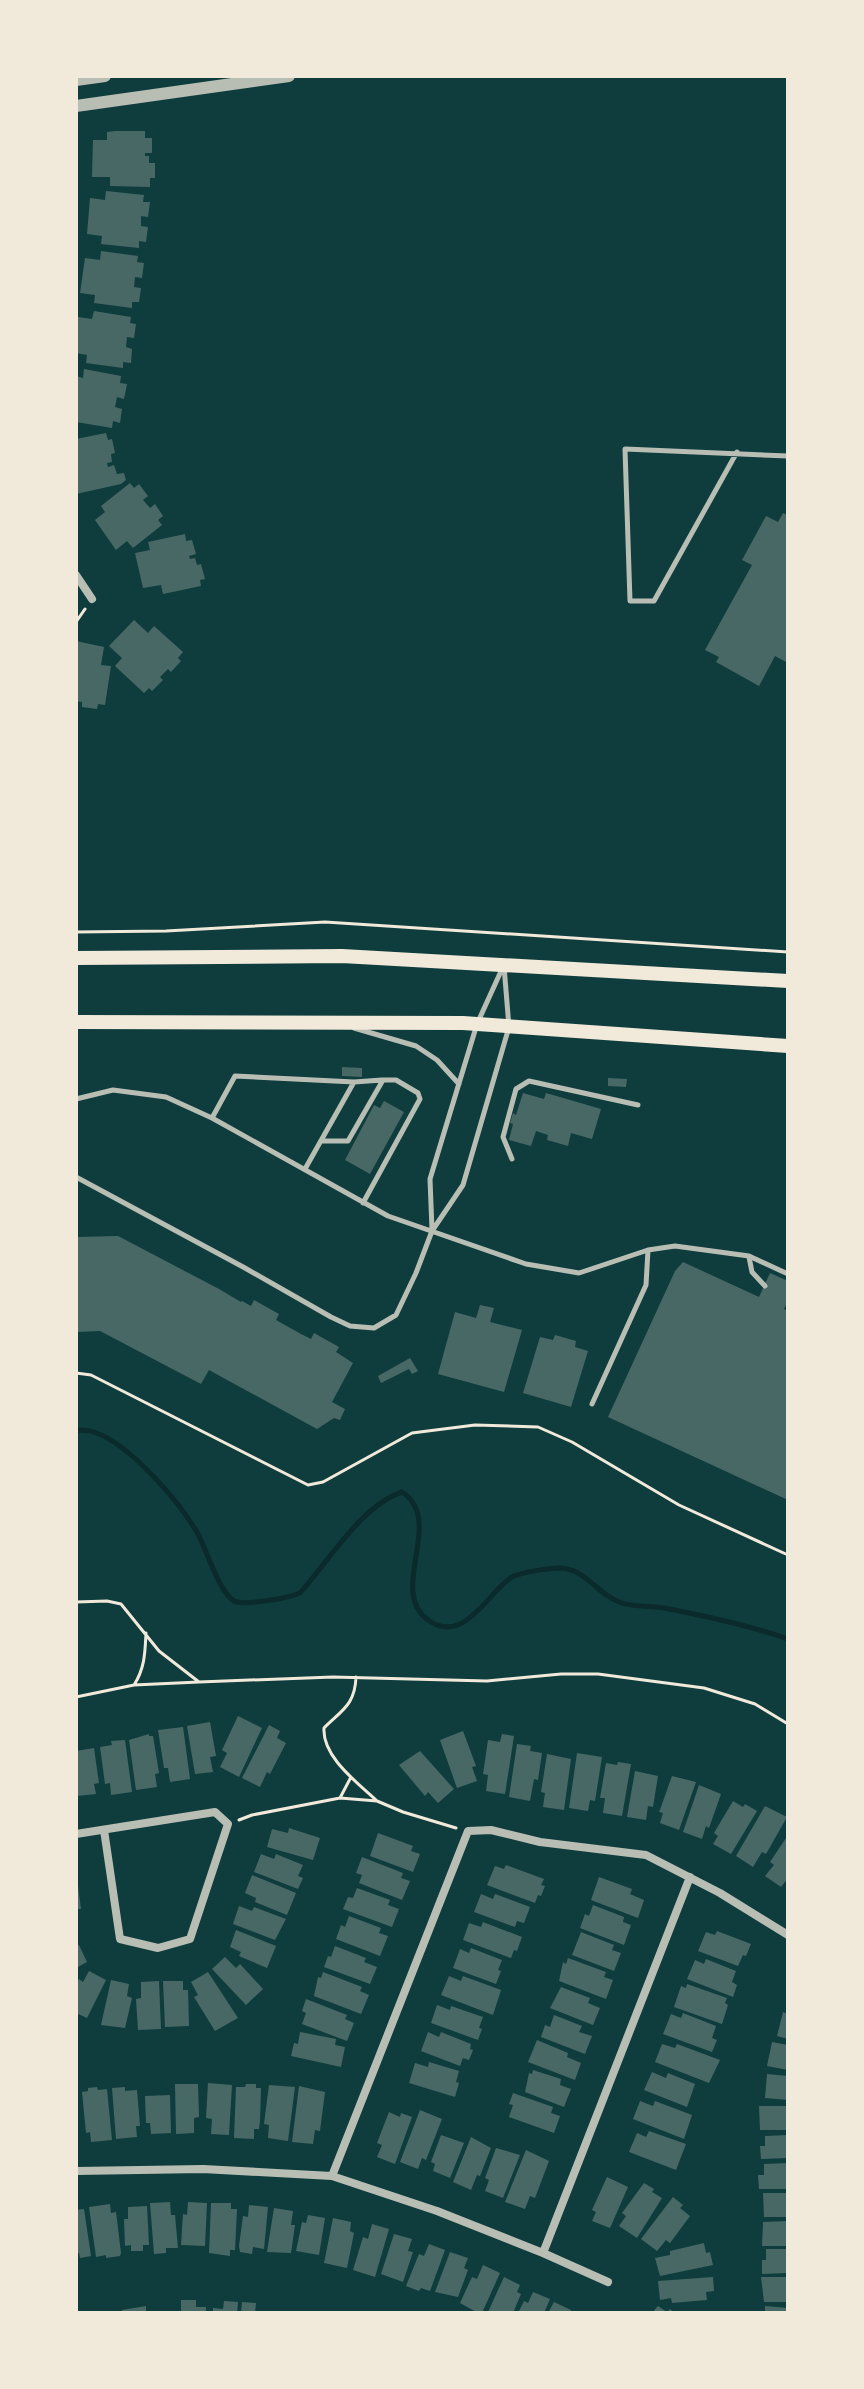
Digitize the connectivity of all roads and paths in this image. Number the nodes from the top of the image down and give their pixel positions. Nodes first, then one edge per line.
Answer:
1 (105, 76) edge
2 (289, 76) edge
3 (76, 80) edge
4 (76, 106) edge
5 (737, 452) junction
6 (788, 456) edge
7 (76, 575) edge
8 (92, 599) dead end
9 (76, 932) edge
10 (788, 952) edge
11 (76, 958) edge
12 (504, 966) junction
13 (788, 981) edge
14 (76, 1022) edge
15 (334, 1022) junction
16 (477, 1024) junction
17 (509, 1027) junction
18 (788, 1046) edge
19 (383, 1080) junction
20 (354, 1082) junction
21 (460, 1084) junction
22 (76, 1099) edge
23 (638, 1105) dead end
24 (212, 1118) junction
25 (321, 1141) junction
26 (512, 1159) dead end
27 (305, 1169) junction
28 (76, 1177) edge
29 (363, 1203) junction
30 (432, 1231) junction
31 (648, 1250) junction
32 (749, 1256) junction
33 (788, 1274) edge
34 (765, 1286) dead end
35 (76, 1373) edge
36 (592, 1404) dead end
37 (788, 1555) edge
38 (76, 1602) edge
39 (146, 1633) junction
40 (356, 1677) junction
41 (199, 1682) junction
42 (134, 1685) junction
43 (76, 1697) edge
44 (788, 1724) edge
45 (351, 1777) junction
46 (340, 1798) junction
47 (377, 1801) junction
48 (228, 1824) junction
49 (104, 1830) junction
50 (468, 1831) junction
51 (76, 1834) edge
52 (690, 1877) junction
53 (788, 1935) edge
54 (76, 2171) edge
55 (332, 2176) junction
56 (543, 2253) junction
57 (608, 2282) dead end

1 - 3 street
2 - 4 street
5 - 5 lane
5 - 6 lane
7 - 8 street
9 - 10 path
11 - 12 main road
12 - 13 main road
12 - 16 lane
12 - 17 lane
14 - 15 main road
15 - 16 main road
15 - 21 lane
16 - 17 main road
16 - 21 lane
17 - 18 main road
17 - 30 lane
19 - 20 lane
19 - 25 lane
19 - 29 lane
20 - 24 lane
20 - 25 lane
21 - 30 lane
22 - 24 lane
23 - 26 lane
24 - 27 lane
25 - 27 lane
27 - 29 lane
28 - 30 lane
29 - 30 lane
30 - 31 lane
31 - 32 lane
31 - 36 lane
32 - 33 lane
32 - 34 lane
35 - 37 path
38 - 39 path
39 - 41 path
39 - 42 path
40 - 41 path
40 - 44 path
40 - 45 path
41 - 42 path
42 - 43 path
45 - 46 path
45 - 47 path
46 - 47 path
46 - 48 path
47 - 50 path
48 - 49 street
48 - 49 street
49 - 51 street
50 - 52 street
50 - 55 street
52 - 53 street
52 - 56 street
54 - 55 street
55 - 56 street
56 - 57 street

